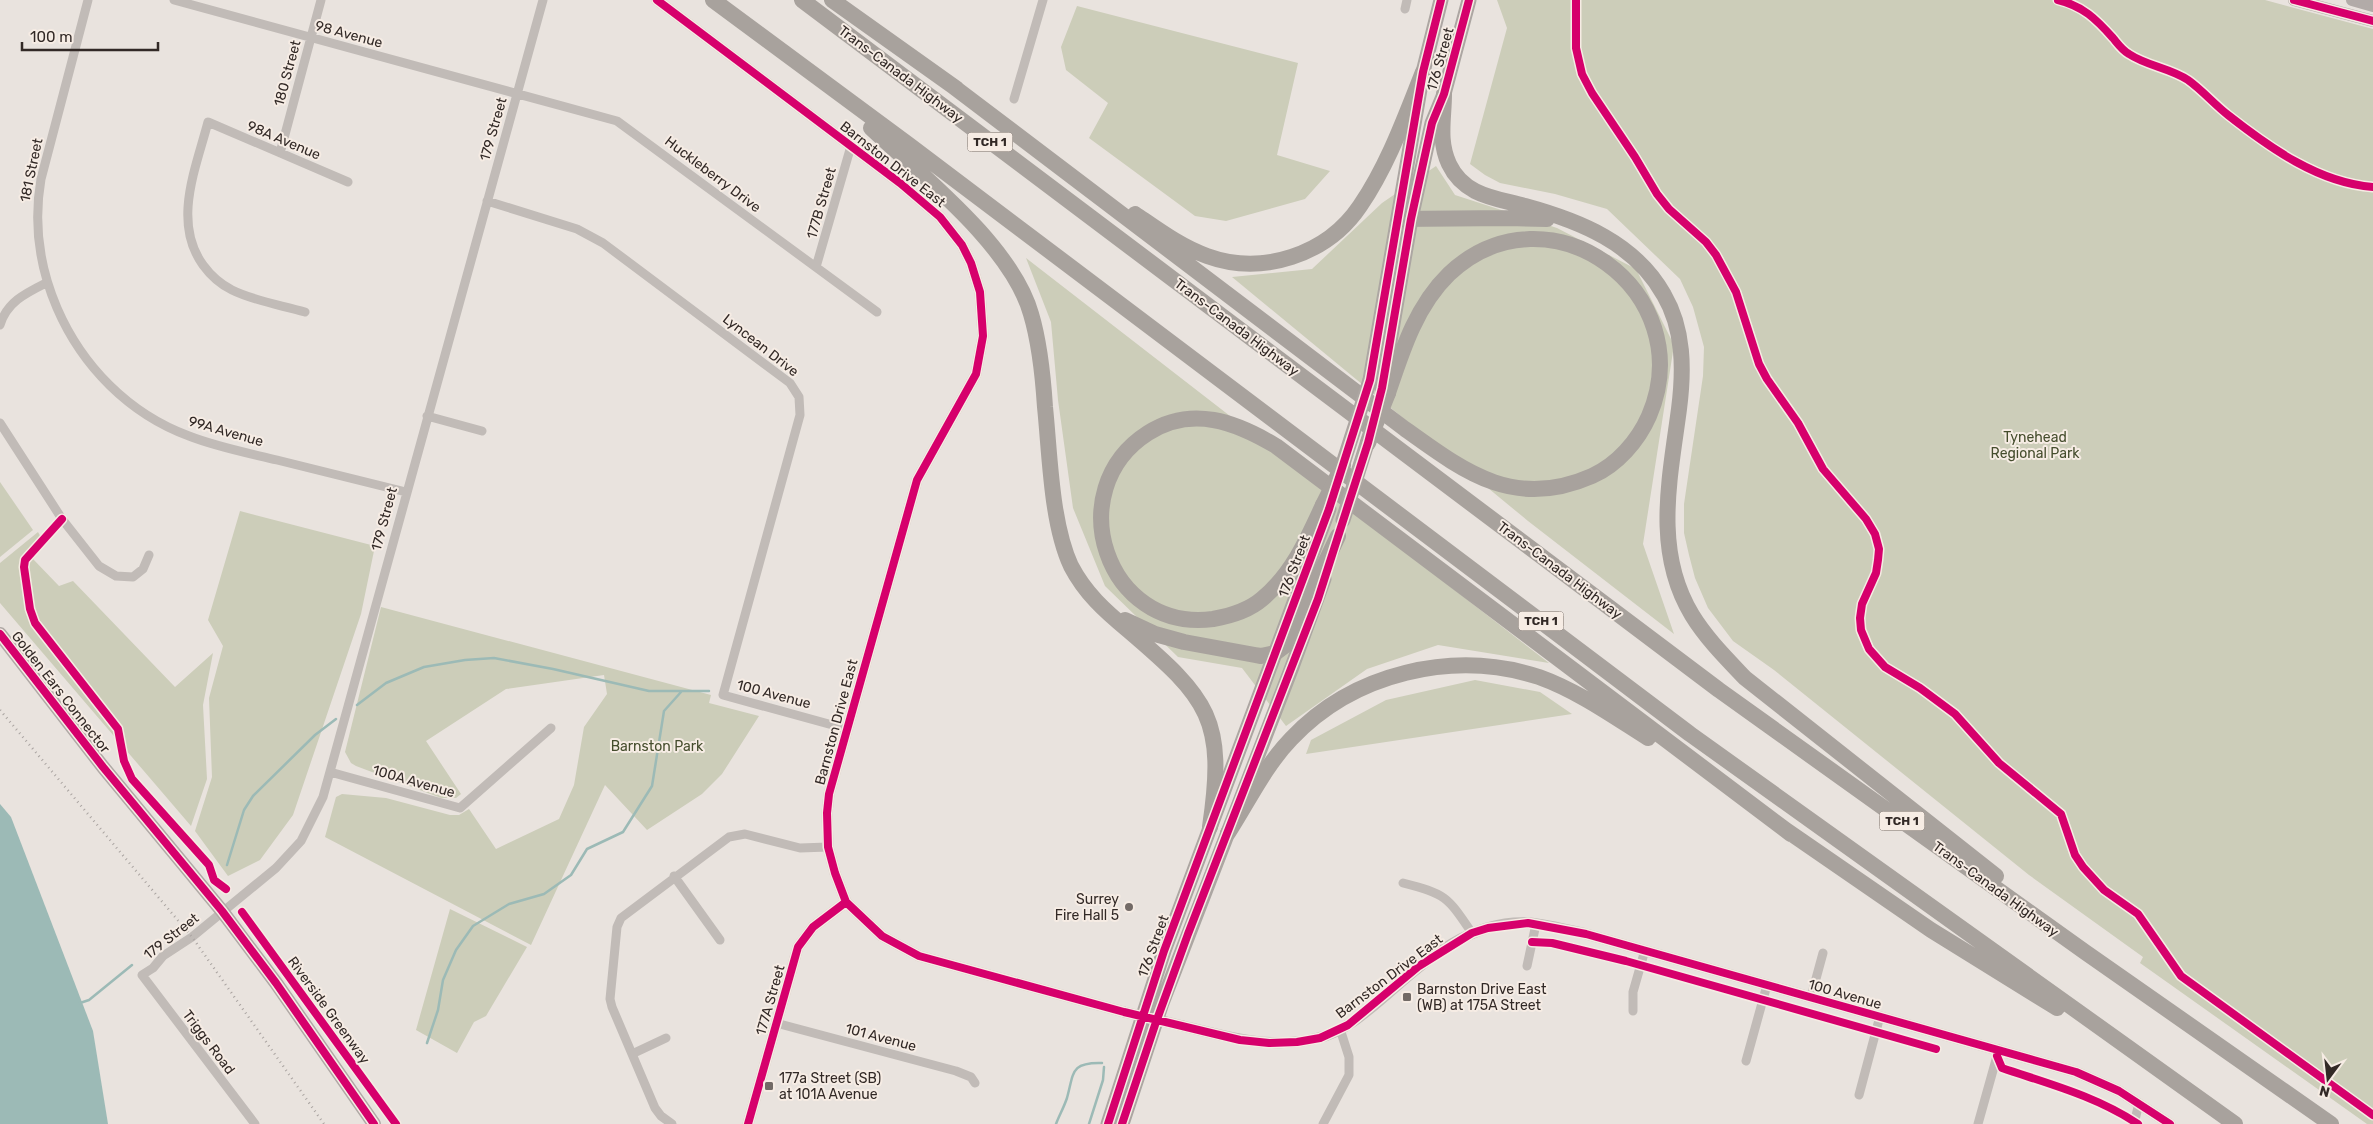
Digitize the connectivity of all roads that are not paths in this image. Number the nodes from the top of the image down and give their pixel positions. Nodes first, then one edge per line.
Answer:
1 (88, 0) edge
2 (174, 0) edge
3 (321, 0) edge
4 (542, 0) edge
5 (657, 0) edge
6 (713, 0) edge
7 (802, 0) edge
8 (832, 0) edge
9 (1043, 0) edge
10 (1469, 0) edge
11 (2294, 0) edge
12 (2352, 0) edge
13 (1438, 1) edge
14 (2373, 6) edge
15 (2373, 21) edge
16 (311, 38) junction
17 (1423, 72) junction
18 (824, 84) junction
19 (950, 84) junction
20 (516, 94) junction
21 (1444, 94) junction
22 (1014, 99) dead end
23 (851, 146) junction
24 (280, 153) junction
25 (348, 182) dead end
26 (487, 201) junction
27 (1405, 219) junction
28 (1574, 223) junction
29 (816, 268) junction
30 (46, 283) junction
31 (305, 312) dead end
32 (876, 312) dead end
33 (0, 325) edge
34 (1380, 387) junction
35 (427, 416) junction
36 (0, 423) edge
37 (482, 430) dead end
38 (1368, 442) joint
39 (1342, 465) joint
40 (406, 492) junction
41 (1326, 507) junction
42 (1338, 536) junction
43 (149, 555) dead end
44 (1097, 604) junction
45 (0, 634) edge
46 (1274, 653) junction
47 (723, 695) joint
48 (551, 728) dead end
49 (847, 729) junction
50 (330, 772) junction
51 (1210, 827) junction
52 (1228, 833) junction
53 (1792, 834) junction
54 (828, 847) junction
55 (674, 876) junction
56 (1403, 883) dead end
57 (846, 902) junction
58 (222, 912) junction
59 (1536, 924) junction
60 (1500, 926) joint
61 (1472, 933) junction
62 (720, 940) dead end
63 (1645, 950) junction
64 (2085, 952) junction
65 (1822, 953) dead end
66 (1527, 966) dead end
67 (142, 975) joint
68 (1767, 985) junction
69 (1811, 997) junction
70 (1633, 1011) dead end
71 (1880, 1016) junction
72 (776, 1023) junction
73 (1340, 1029) junction
74 (666, 1038) dead end
75 (1999, 1049) junction
76 (632, 1054) junction
77 (1746, 1061) dead end
78 (975, 1083) dead end
79 (2186, 1088) junction
80 (1859, 1095) dead end
81 (2139, 1103) junction
82 (255, 1124) edge
83 (374, 1124) edge
84 (672, 1124) edge
85 (748, 1124) edge
86 (1108, 1124) edge
87 (1122, 1124) edge
88 (1324, 1124) edge
89 (1978, 1124) edge
90 (2134, 1124) edge
91 (2170, 1124) edge
92 (2235, 1124) edge
93 (2331, 1124) edge

1 - 30 street, 181 Street
2 - 16 street, 98 Avenue
3 - 16 street, 180 Street
4 - 20 street, 179 Street
5 - 23 street, Barnston Drive East
6 - 18 highway, TCH 1
7 - 64 highway, Trans-Canada Highway / TCH 1
8 - 19 highway
9 - 22 street
10 - 21 highway, 176 Street
11 - 15 main road
12 - 14 main road
13 - 17 highway, 176 Street
16 - 20 street, 98 Avenue
16 - 24 street, 180 Street
17 - 19 highway
17 - 27 highway, 176 Street
18 - 44 highway
18 - 79 highway, TCH 1
19 - 34 highway
20 - 26 street, 179 Street
20 - 29 street, Huckleberry Drive
21 - 27 highway, 176 Street
21 - 28 highway
23 - 29 street, 177B Street
23 - 49 street, Barnston Drive East
24 - 25 street, 98A Avenue
24 - 31 street, 98A Avenue
26 - 35 street, 179 Street
26 - 47 street, Lyncean Drive
27 - 28 highway
27 - 34 highway, 176 Street
28 - 64 highway
29 - 32 street, Huckleberry Drive
30 - 33 street
30 - 40 street, 99A Avenue
34 - 38 highway, bridge
34 - 39 highway, 176 Street, bridge
35 - 37 street
35 - 40 street, 179 Street
36 - 43 street
38 - 42 highway, 176 Street, bridge
39 - 41 highway, bridge
40 - 50 street, 179 Street
41 - 46 highway, 176 Street
41 - 53 highway
42 - 46 highway
42 - 52 highway, 176 Street
44 - 46 highway
44 - 51 highway
45 - 58 main road, Golden Ears Connector
46 - 51 highway, 176 Street
47 - 49 street, 100 Avenue
48 - 50 street, 100A Avenue
49 - 54 street, Barnston Drive East
50 - 58 street, 179 Street
51 - 86 highway, 176 Street
52 - 53 highway
52 - 87 highway, 176 Street
53 - 79 highway
54 - 55 street
54 - 57 street, Barnston Drive East
55 - 62 street
55 - 76 street
56 - 61 street
57 - 72 street, 177A Street
57 - 73 street, Barnston Drive East, bridge
58 - 67 street, 179 Street
58 - 83 main road, Golden Ears Connector
59 - 60 street, 100 Avenue
59 - 63 street, 100 Avenue
59 - 66 street
60 - 61 street, Barnston Drive East
61 - 73 street, Barnston Drive East
63 - 68 street, 100 Avenue
63 - 70 street
64 - 93 highway, Trans-Canada Highway / TCH 1
65 - 69 street
67 - 82 street, Triggs Road
68 - 69 street, 100 Avenue
68 - 77 street
69 - 71 street, 100 Avenue
71 - 75 street, 100 Avenue
71 - 80 street
72 - 78 street, 101 Avenue
72 - 85 street, 177A Street
73 - 88 street
74 - 76 street
75 - 81 street, 100 Avenue
75 - 89 street
76 - 84 street
79 - 92 highway, TCH 1
81 - 90 street
81 - 91 street, 100 Avenue

